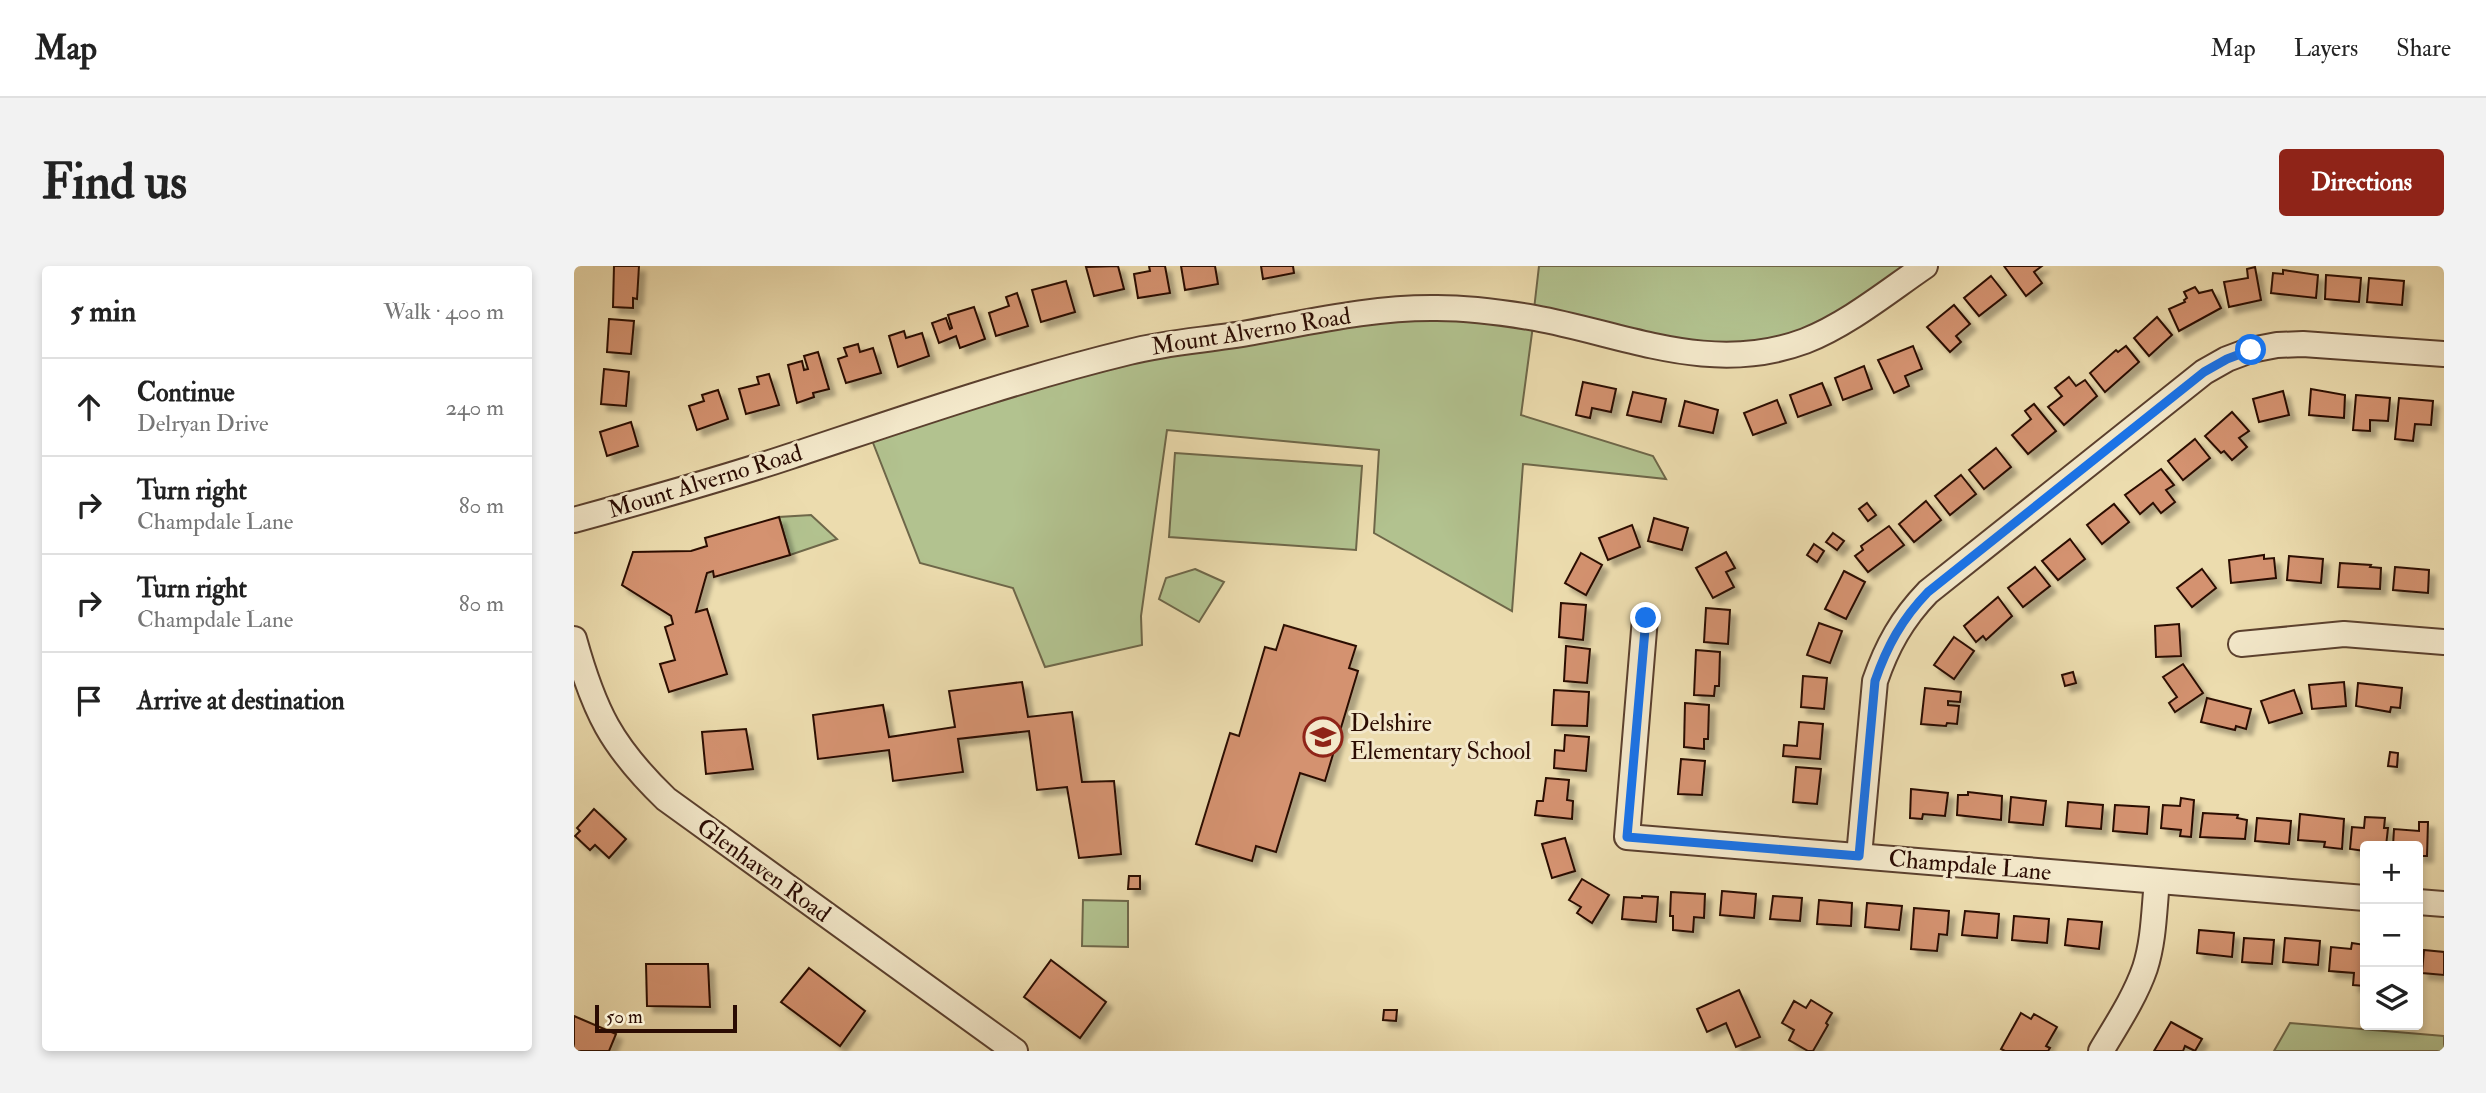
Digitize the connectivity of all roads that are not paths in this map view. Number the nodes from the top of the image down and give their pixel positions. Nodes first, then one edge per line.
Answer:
1 (1925, 266) edge
2 (2444, 354) edge
3 (574, 520) edge
4 (1646, 618) dead end
5 (574, 639) edge
6 (2444, 642) edge
7 (2241, 644) dead end
8 (1859, 856) junction
9 (2157, 881) junction
10 (2360, 898) edge
11 (2423, 902) edge
12 (2444, 904) edge
13 (1015, 1051) edge
14 (2102, 1051) edge

1 - 3 street, Mount Alverno Road
2 - 8 street
4 - 8 street, Champdale Lane
5 - 13 street, Glenhaven Road
6 - 7 street
8 - 9 street, Champdale Lane
9 - 10 street, Champdale Lane
9 - 14 street
11 - 12 street

